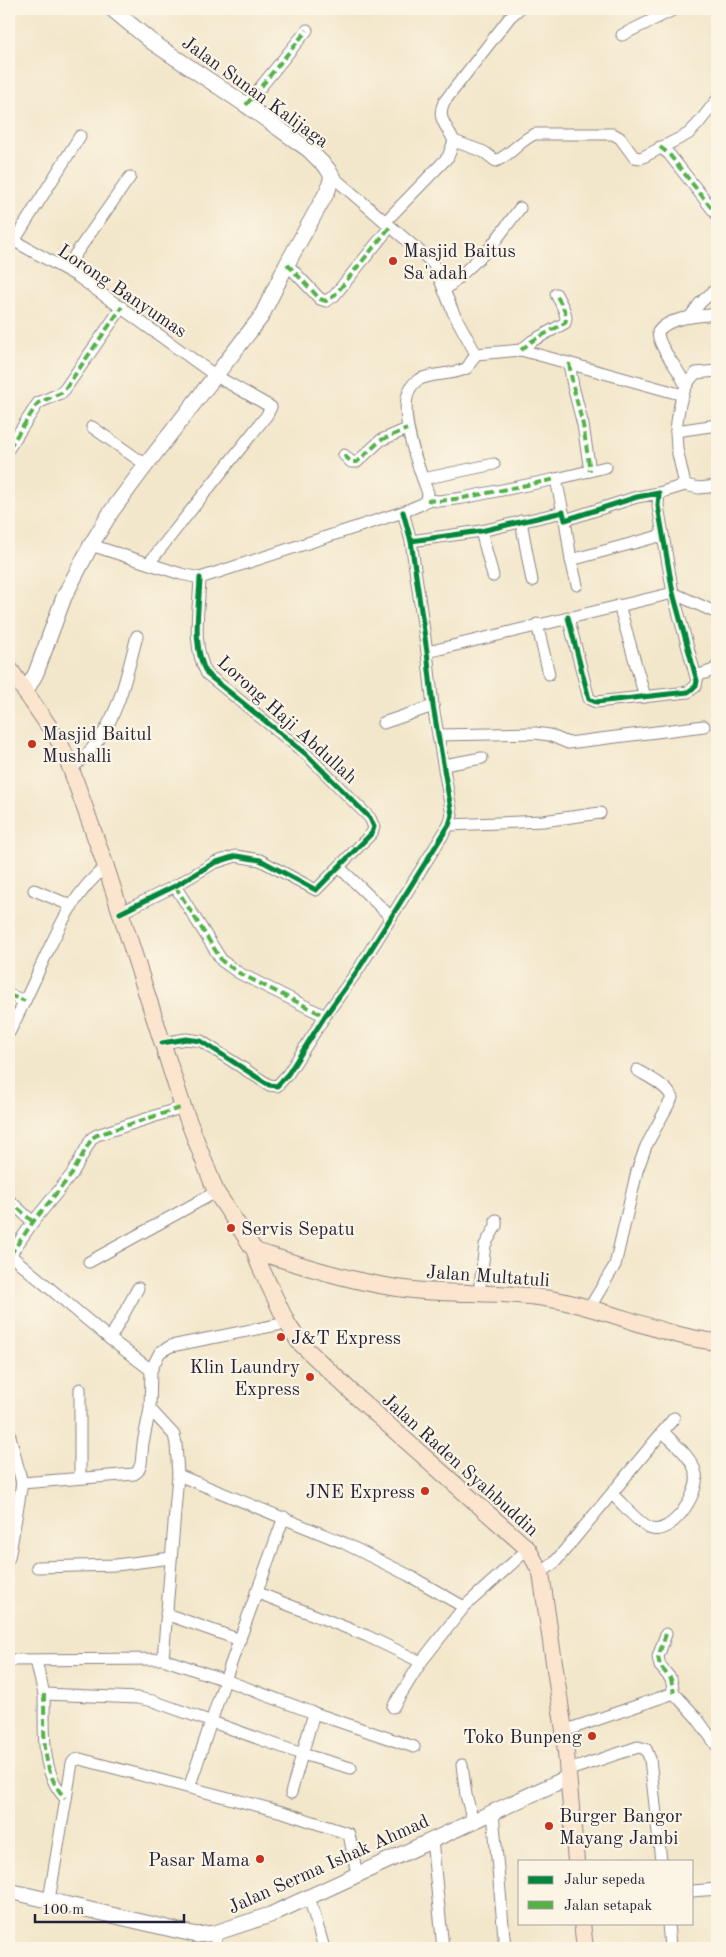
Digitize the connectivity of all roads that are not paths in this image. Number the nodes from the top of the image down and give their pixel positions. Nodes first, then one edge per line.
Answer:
1 (519, 9) edge
2 (674, 9) edge
3 (120, 11) edge
4 (307, 30) dead end
5 (622, 35) dead end
6 (717, 100) edge
7 (246, 105) junction
8 (80, 136) dead end
9 (454, 140) junction
10 (660, 147) junction
11 (332, 176) junction
12 (130, 177) dead end
13 (520, 208) dead end
14 (717, 215) edge
15 (387, 224) junction
16 (11, 239) edge
17 (287, 264) junction
18 (65, 269) junction
19 (717, 288) edge
20 (444, 291) junction
21 (556, 294) dead end
22 (122, 307) junction
23 (717, 314) edge
24 (690, 317) junction
25 (521, 350) junction
26 (476, 354) junction
27 (569, 363) junction
28 (717, 371) edge
29 (216, 376) junction
30 (684, 390) junction
31 (717, 425) edge
32 (92, 427) dead end
33 (408, 429) junction
34 (676, 431) junction
35 (9, 448) edge
36 (344, 455) dead end
37 (494, 464) dead end
38 (146, 465) junction
39 (606, 467) dead end
40 (590, 471) junction
41 (423, 479) junction
42 (556, 479) junction
43 (685, 486) junction
44 (717, 486) edge
45 (659, 493) junction
46 (427, 500) junction
47 (403, 512) junction
48 (564, 516) junction
49 (521, 521) junction
50 (480, 531) junction
51 (663, 535) junction
52 (411, 541) junction
53 (91, 545) junction
54 (571, 560) junction
55 (149, 563) junction
56 (493, 576) dead end
57 (200, 578) junction
58 (532, 581) dead end
59 (578, 585) dead end
60 (673, 593) junction
61 (619, 605) junction
62 (717, 613) edge
63 (568, 617) junction
64 (537, 624) junction
65 (137, 636) dead end
66 (427, 652) junction
67 (717, 666) edge
68 (9, 668) edge
69 (549, 674) dead end
70 (696, 676) junction
71 (25, 693) junction
72 (645, 697) junction
73 (433, 706) junction
74 (383, 724) dead end
75 (704, 726) dead end
76 (439, 734) junction
77 (482, 758) dead end
78 (444, 765) junction
79 (71, 769) junction
80 (600, 813) dead end
81 (449, 825) junction
82 (106, 867) junction
83 (339, 867) junction
84 (175, 886) junction
85 (34, 890) dead end
86 (72, 906) junction
87 (120, 913) junction
88 (390, 916) junction
89 (9, 995) edge
90 (25, 1001) junction
91 (325, 1016) junction
92 (9, 1033) edge
93 (162, 1043) junction
94 (637, 1070) dead end
95 (183, 1107) junction
96 (216, 1192) junction
97 (9, 1200) edge
98 (496, 1220) dead end
99 (33, 1222) junction
100 (254, 1251) junction
101 (10, 1254) edge
102 (89, 1262) dead end
103 (138, 1288) dead end
104 (479, 1293) junction
105 (590, 1307) junction
106 (287, 1323) junction
107 (110, 1339) junction
108 (717, 1342) edge
109 (151, 1370) junction
110 (80, 1389) dead end
111 (150, 1409) junction
112 (674, 1418) dead end
113 (9, 1432) edge
114 (663, 1432) junction
115 (10, 1448) edge
116 (178, 1475) junction
117 (80, 1477) junction
118 (22, 1482) junction
119 (612, 1494) junction
120 (284, 1517) junction
121 (528, 1549) junction
122 (9, 1558) edge
123 (171, 1558) junction
124 (36, 1567) dead end
125 (541, 1573) junction
126 (256, 1592) junction
127 (464, 1608) junction
128 (166, 1614) junction
129 (666, 1634) dead end
130 (240, 1640) junction
131 (163, 1659) junction
132 (9, 1660) edge
133 (36, 1660) junction
134 (421, 1662) junction
135 (225, 1680) junction
136 (674, 1693) junction
137 (44, 1694) junction
138 (393, 1707) dead end
139 (314, 1713) junction
140 (211, 1722) junction
141 (564, 1730) junction
142 (414, 1746) dead end
143 (717, 1746) edge
144 (302, 1754) junction
145 (462, 1765) dead end
146 (351, 1768) dead end
147 (567, 1774) junction
148 (191, 1782) dead end
149 (291, 1793) dead end
150 (65, 1798) junction
151 (493, 1812) junction
152 (473, 1821) junction
153 (432, 1840) junction
154 (576, 1860) edge
155 (661, 1860) edge
156 (357, 1875) junction
157 (717, 1889) edge
158 (9, 1891) edge
159 (694, 1891) edge
160 (308, 1897) junction
161 (49, 1900) junction
162 (582, 1924) edge
163 (668, 1924) edge
164 (216, 1941) edge
165 (324, 1948) edge
166 (443, 1948) edge
167 (505, 1948) edge
168 (584, 1948) edge
169 (670, 1948) edge

1 - 9 street
2 - 5 street
3 - 7 street, Jalan Sunan Kalijaga
4 - 7 street
6 - 10 street
7 - 11 street, Jalan Sunan Kalijaga
8 - 16 street
9 - 10 street
9 - 15 street
10 - 14 street
11 - 15 street, Jalan Sunan Kalijaga
11 - 17 street
12 - 18 street
13 - 20 street
15 - 17 street
15 - 20 street, Jalan Sunan Kalijaga
16 - 18 street, Lorong Banyumas
17 - 29 street
18 - 22 street, Lorong Banyumas
19 - 24 street
20 - 26 street, Jalan Sunan Kalijaga
21 - 25 street
22 - 29 street, Lorong Banyumas
22 - 35 street
23 - 24 street
24 - 30 street
25 - 26 street
25 - 27 street
26 - 33 street
27 - 30 street
27 - 40 street
28 - 30 street
29 - 38 street
29 - 55 street, Lorong Banyumas
30 - 34 street
31 - 34 street
32 - 38 street
33 - 36 street
33 - 41 street
34 - 43 street
37 - 41 street
38 - 53 street
39 - 40 street
40 - 42 street
41 - 46 street
42 - 46 street
42 - 48 street
43 - 44 street
43 - 45 street
45 - 48 street
45 - 51 street
46 - 47 street
47 - 52 street
47 - 57 street
48 - 49 street
48 - 54 street
49 - 50 street
49 - 58 street
50 - 52 street
50 - 56 street
51 - 54 street
51 - 60 street
52 - 66 street
53 - 55 street
53 - 71 street
54 - 59 street
55 - 57 street
57 - 83 street, Lorong Haji Abdullah
60 - 61 street
60 - 62 street
60 - 70 street
61 - 63 street
61 - 72 street
63 - 64 street
63 - 72 street
64 - 66 street
64 - 69 street
65 - 79 street
66 - 73 street
67 - 70 street
68 - 71 main road, Jalan Raden Syahbuddin
70 - 72 street
71 - 79 main road, Jalan Raden Syahbuddin
73 - 74 street
73 - 76 street
75 - 76 street
76 - 78 street
77 - 78 street
78 - 81 street
79 - 82 main road, Jalan Raden Syahbuddin
80 - 81 street
81 - 88 street
82 - 86 street
82 - 87 main road, Jalan Raden Syahbuddin
83 - 84 street
83 - 88 street
84 - 87 street
84 - 91 street
85 - 86 street
86 - 90 street
87 - 93 main road, Jalan Raden Syahbuddin
88 - 91 street
89 - 90 street
90 - 92 street
91 - 93 street
93 - 95 main road, Jalan Raden Syahbuddin
94 - 105 street
95 - 96 main road, Jalan Raden Syahbuddin
95 - 99 street
96 - 100 main road, Jalan Raden Syahbuddin
96 - 102 street
97 - 99 street
98 - 104 street
99 - 101 street
100 - 104 main road, Jalan Multatuli
100 - 106 main road, Jalan Raden Syahbuddin
101 - 107 street
103 - 107 street
104 - 105 main road, Jalan Multatuli
105 - 108 main road, Jalan Multatuli
106 - 109 street
106 - 121 main road, Jalan Raden Syahbuddin
107 - 109 street
109 - 111 street
110 - 117 street
111 - 116 street
111 - 117 street
112 - 114 street
113 - 115 street
114 - 119 street
114 - 119 street
115 - 118 street
116 - 120 street
116 - 123 street
117 - 118 street
118 - 122 street
119 - 125 street
120 - 126 street
120 - 127 street
121 - 125 main road, Jalan Raden Syahbuddin
121 - 127 street
123 - 124 street
123 - 128 street
125 - 141 main road, Jalan Raden Syahbuddin
126 - 130 street
126 - 134 street
127 - 134 street
128 - 130 street
128 - 131 street
129 - 136 street
130 - 135 street
131 - 133 street
131 - 135 street
132 - 133 street
133 - 137 street
134 - 138 street
135 - 139 street
135 - 140 street
136 - 141 street
136 - 143 street
137 - 140 street
137 - 150 street
139 - 142 street
139 - 144 street
140 - 144 street
140 - 148 street
141 - 147 main road, Jalan Raden Syahbuddin
144 - 146 street
144 - 149 street
145 - 152 street
147 - 151 street, Jalan Serma Ishak Ahmad
147 - 154 main road, Jalan Raden Syahbuddin
147 - 155 street
150 - 156 street
150 - 161 street
151 - 152 street, Jalan Serma Ishak Ahmad
151 - 167 street
152 - 153 street, Jalan Serma Ishak Ahmad
153 - 156 street, Jalan Serma Ishak Ahmad
153 - 166 street
156 - 160 street, Jalan Serma Ishak Ahmad
157 - 159 street
158 - 161 street, Jalan Serma Ishak Ahmad
160 - 164 street, Jalan Serma Ishak Ahmad
160 - 165 street
161 - 164 street, Jalan Serma Ishak Ahmad
162 - 168 main road
163 - 169 street

